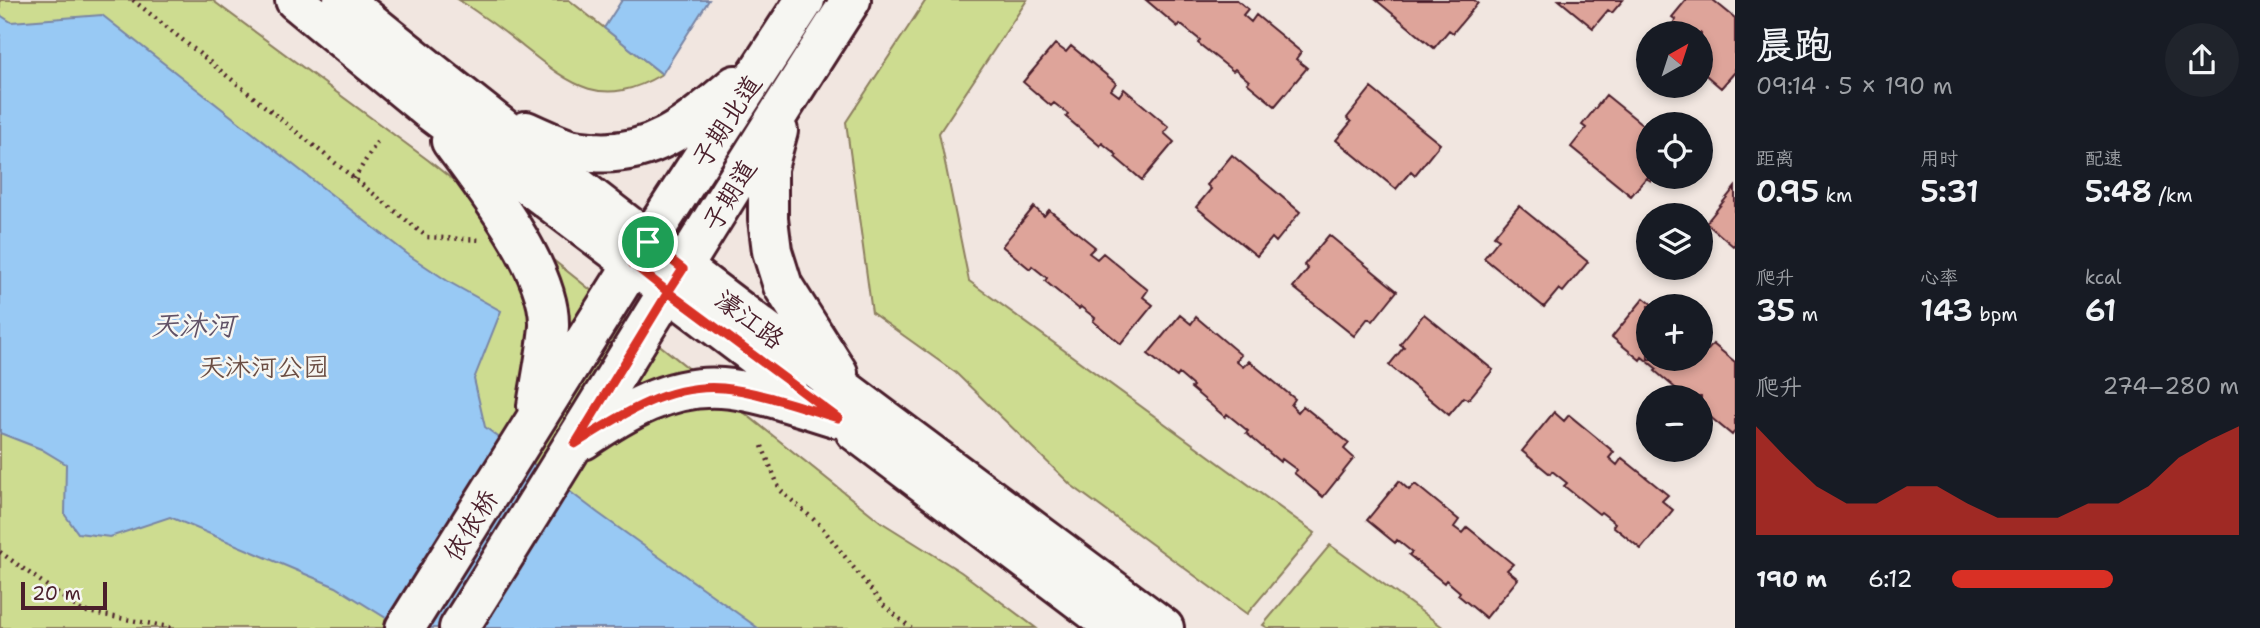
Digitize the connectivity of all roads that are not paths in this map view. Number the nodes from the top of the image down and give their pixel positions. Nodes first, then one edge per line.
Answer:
1 (295, 0) edge
2 (343, 0) edge
3 (805, 0) edge
4 (851, 0) edge
5 (767, 59) junction
6 (794, 88) junction
7 (443, 101) junction
8 (640, 253) junction
9 (676, 281) junction
10 (845, 407) junction
11 (535, 422) junction
12 (575, 444) junction
13 (405, 628) edge
14 (459, 628) edge
15 (1115, 628) edge
16 (1164, 628) edge

1 - 7 street, 濠江路
2 - 7 street, 濠江路
3 - 5 street, 子期北道
4 - 6 street, 子期北道
5 - 7 street
5 - 8 street, 子期北道
6 - 9 street, 子期道
6 - 10 street
7 - 8 street, 濠江路
7 - 11 street
8 - 9 street, 濠江路
8 - 11 street
9 - 10 street, 濠江路
9 - 12 street, 子期道
10 - 12 street
10 - 15 street, 濠江路
10 - 16 street, 濠江路
11 - 13 street, 依依桥
12 - 14 street, 依依桥

